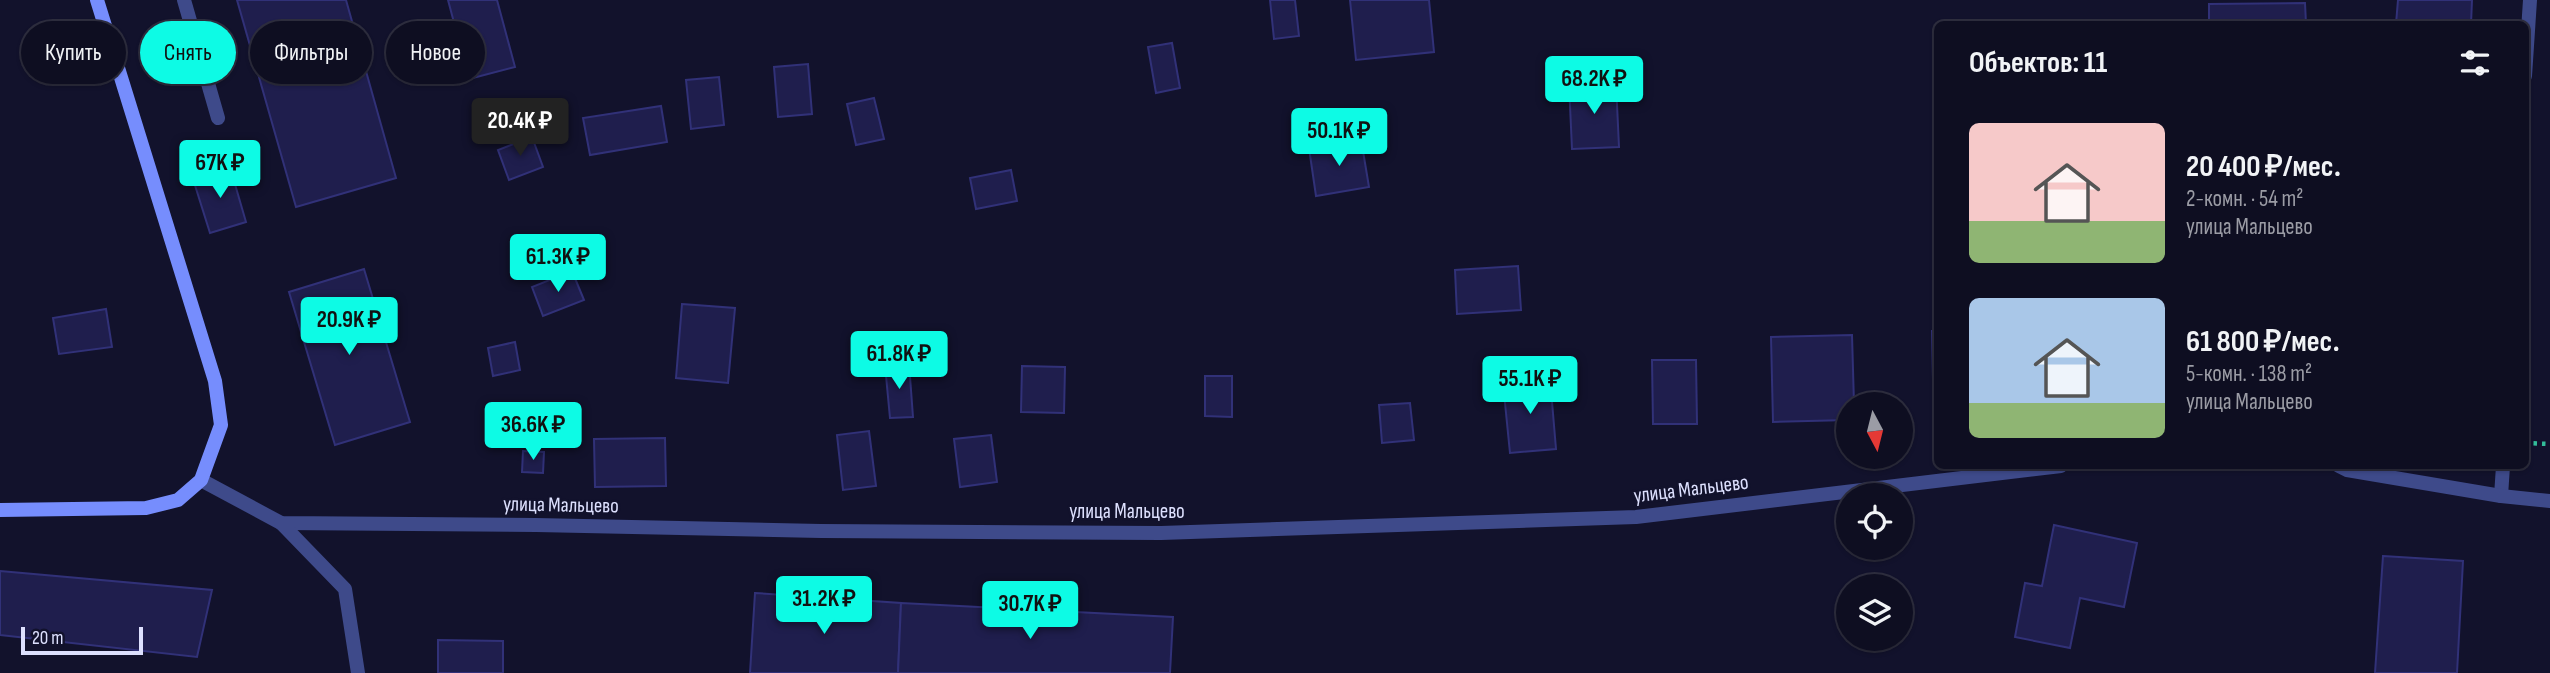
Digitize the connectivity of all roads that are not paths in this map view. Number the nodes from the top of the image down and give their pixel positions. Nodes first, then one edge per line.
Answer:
1 (97, 0) edge
2 (184, 0) edge
3 (2530, 0) edge
4 (2529, 21) edge
5 (218, 118) dead end
6 (2036, 469) edge
7 (2345, 469) edge
8 (2502, 469) edge
9 (201, 480) junction
10 (2501, 496) junction
11 (2550, 501) edge
12 (0, 510) edge
13 (281, 523) junction
14 (358, 673) edge

1 - 9 street
2 - 5 street
3 - 4 street
6 - 13 street, улица Мальцево
7 - 10 street
8 - 10 street
9 - 12 street
9 - 13 street, улица Мальцево
10 - 11 street
13 - 14 street

